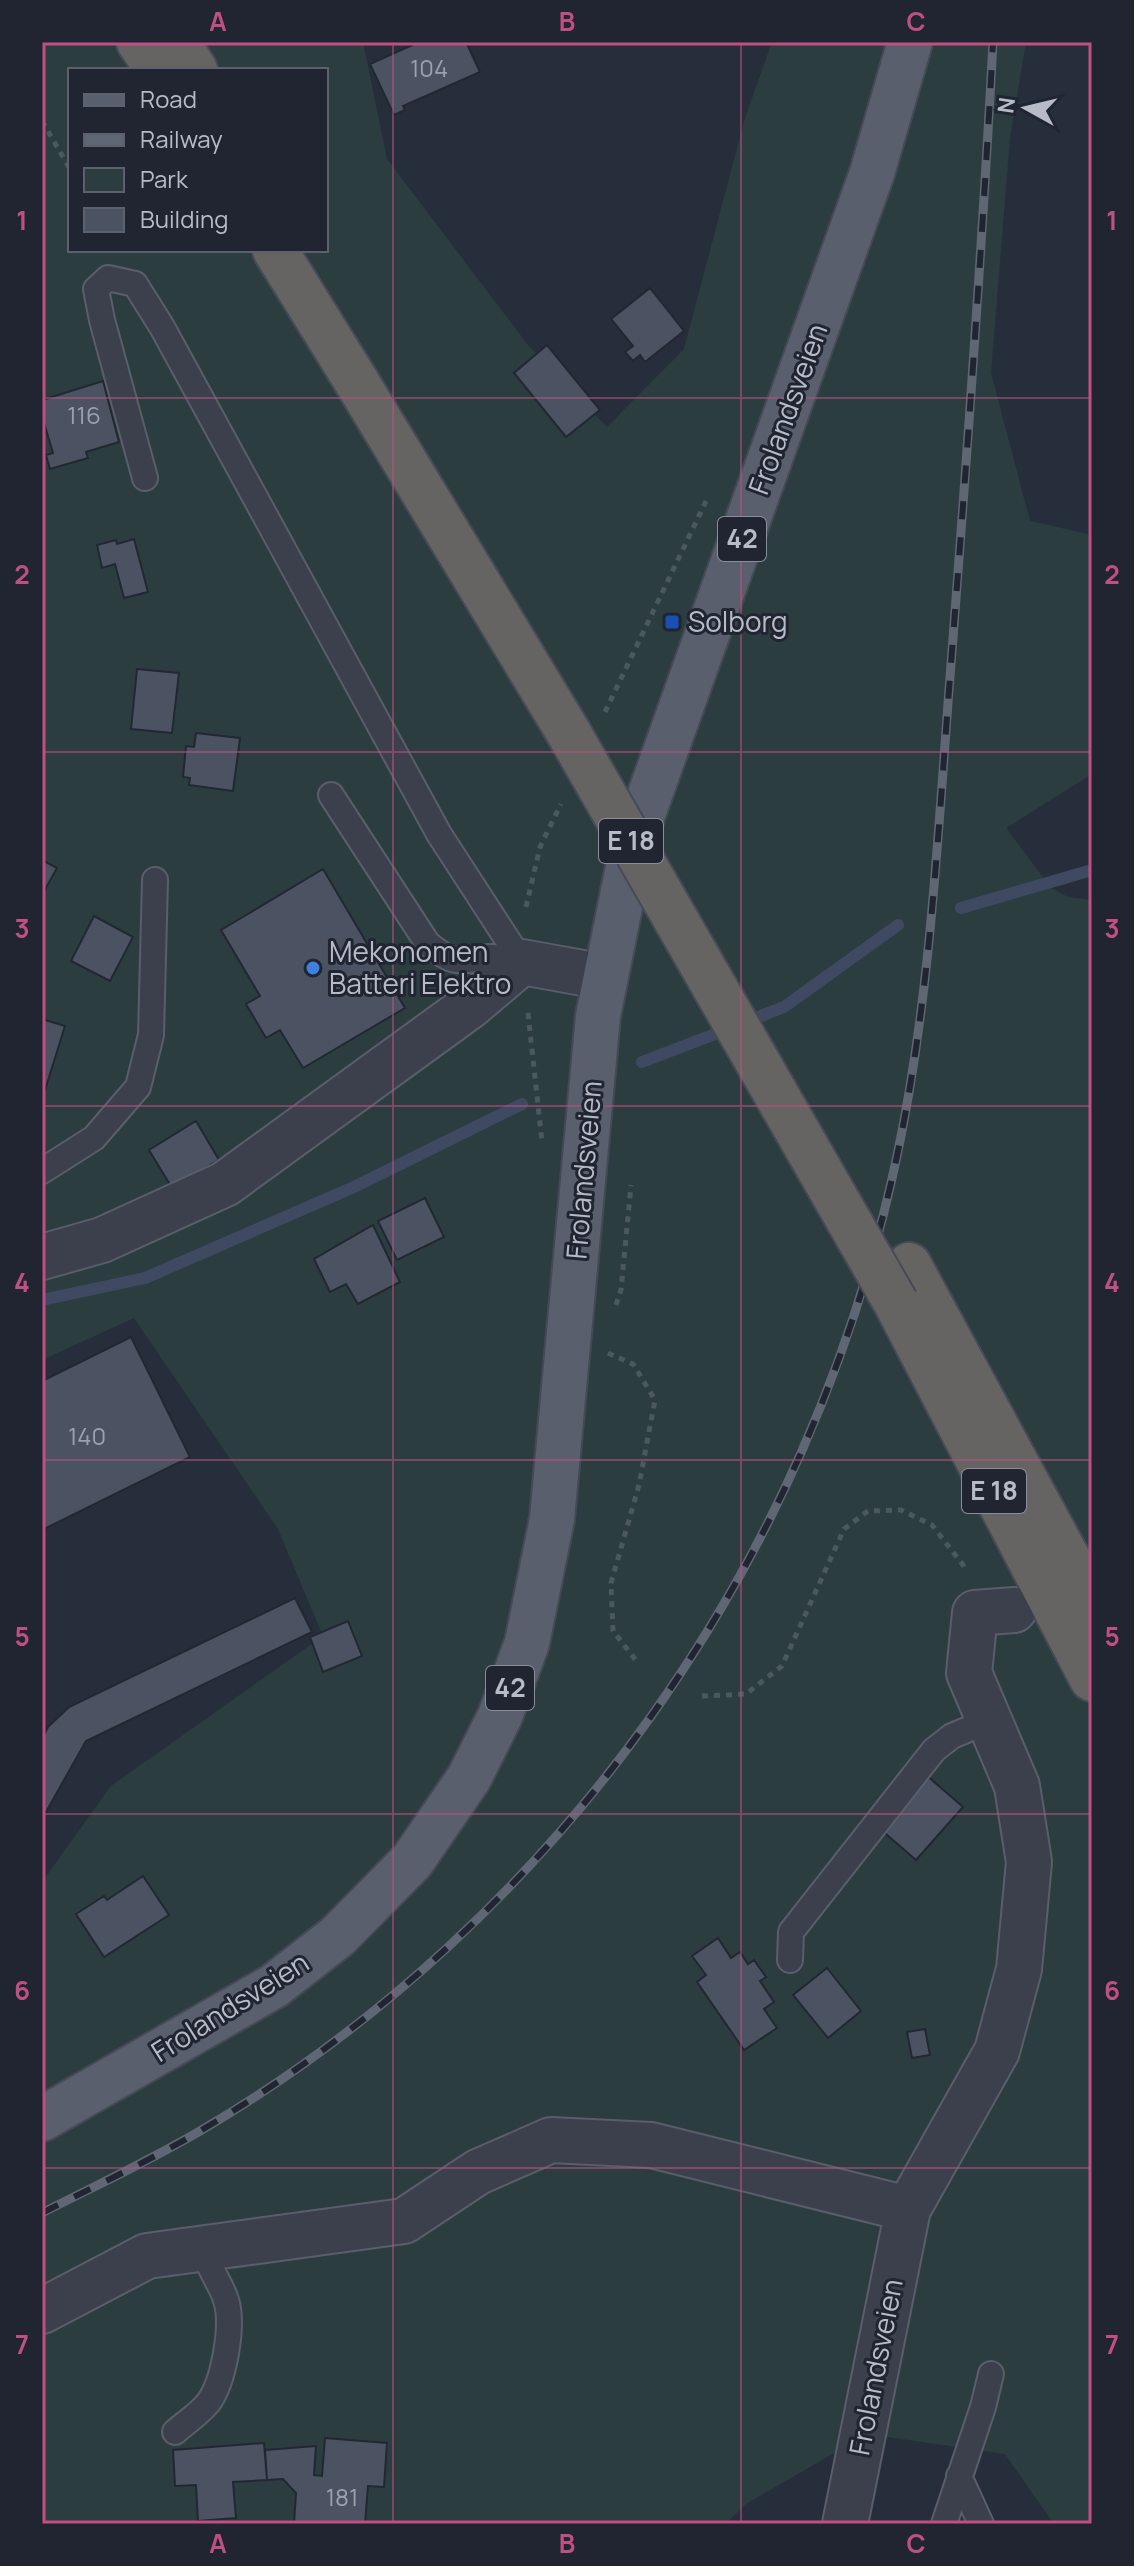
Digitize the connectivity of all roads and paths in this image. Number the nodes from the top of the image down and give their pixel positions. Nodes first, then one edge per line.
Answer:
1 (139, 42) edge
2 (177, 42) edge
3 (910, 42) edge
4 (157, 68) edge
5 (194, 68) edge
6 (42, 121) edge
7 (68, 166) edge
8 (277, 252) edge
9 (311, 252) edge
10 (370, 376) junction
11 (145, 478) dead end
12 (715, 484) dead end
13 (602, 719) dead end
14 (568, 790) dead end
15 (331, 795) dead end
16 (155, 880) dead end
17 (522, 962) junction
18 (605, 977) junction
19 (543, 1155) dead end
20 (42, 1171) edge
21 (42, 1257) edge
22 (902, 1284) junction
23 (602, 1351) dead end
24 (1092, 1603) edge
25 (995, 1612) joint
26 (638, 1663) dead end
27 (1092, 1679) edge
28 (702, 1696) dead end
29 (988, 1721) junction
30 (790, 1960) dead end
31 (42, 2119) edge
32 (908, 2209) junction
33 (205, 2248) junction
34 (42, 2311) edge
35 (991, 2374) dead end
36 (175, 2432) dead end
37 (959, 2476) junction
38 (845, 2524) edge
39 (944, 2524) edge
40 (981, 2524) edge

1 - 4 highway
2 - 5 highway
3 - 18 main road, Frolandsveien / 42
6 - 7 path
8 - 10 highway, E 18
9 - 10 highway, E 18
10 - 22 highway, E 18
11 - 17 lane
12 - 13 path
14 - 17 path
15 - 17 lane
16 - 20 lane
17 - 18 street
17 - 19 path
17 - 21 street
18 - 31 main road, Frolandsveien / 42
22 - 24 highway, E 18
22 - 27 highway, E 18
23 - 26 path
25 - 28 path
25 - 29 street, Frolandsveien
29 - 30 lane
29 - 32 street, Frolandsveien
32 - 33 street
32 - 38 street, Frolandsveien
33 - 34 street
33 - 36 lane
35 - 37 lane
37 - 39 lane
37 - 40 lane

